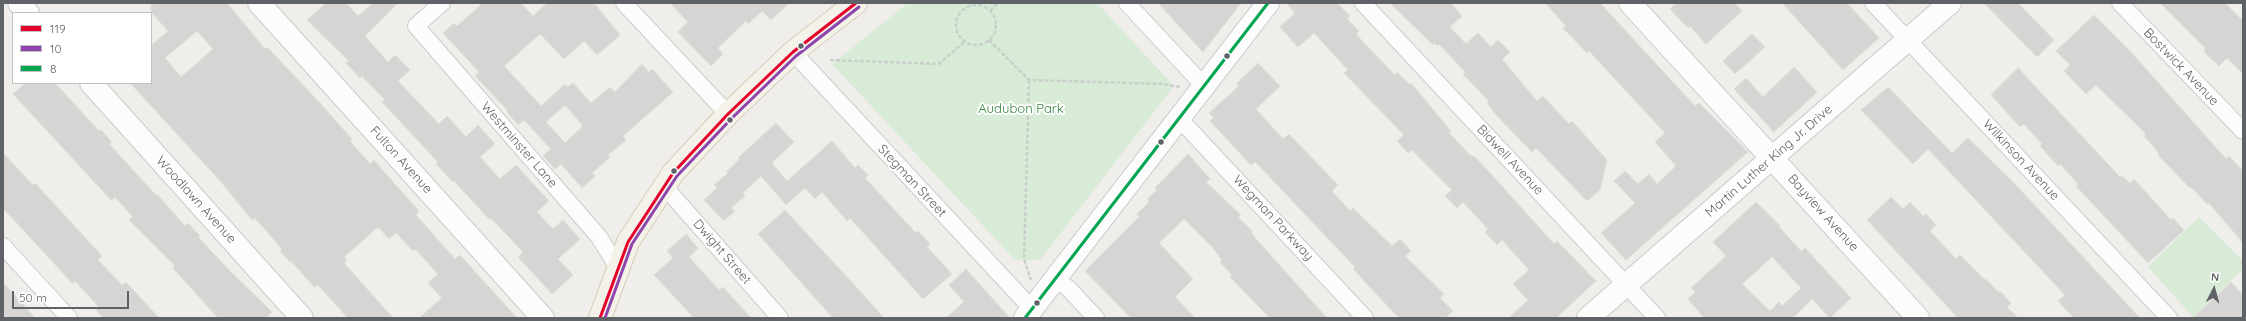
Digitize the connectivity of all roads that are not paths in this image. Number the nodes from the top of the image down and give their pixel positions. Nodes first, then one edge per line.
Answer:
1 (19, 3) edge
2 (258, 3) edge
3 (442, 3) edge
4 (624, 3) edge
5 (856, 3) edge
6 (1127, 3) edge
7 (1268, 3) edge
8 (1363, 3) edge
9 (1630, 3) edge
10 (1873, 3) edge
11 (1950, 3) edge
12 (2120, 3) edge
13 (27, 12) edge
14 (1907, 40) junction
15 (793, 52) junction
16 (92, 84) edge
17 (1204, 86) junction
18 (728, 114) junction
19 (1179, 120) junction
20 (2243, 131) edge
21 (1773, 158) junction
22 (664, 186) junction
23 (3, 246) edge
24 (618, 268) junction
25 (1055, 278) junction
26 (1627, 286) junction
27 (1029, 314) edge
28 (69, 318) edge
29 (302, 318) edge
30 (543, 318) edge
31 (600, 318) edge
32 (780, 318) edge
33 (1096, 318) edge
34 (1365, 318) edge
35 (1588, 318) edge
36 (1657, 318) edge
37 (1918, 318) edge
38 (2169, 318) edge

1 - 13 street
2 - 30 street, Fulton Avenue
3 - 24 street, Westminster Lane
4 - 18 street
5 - 15 main road
6 - 17 street
7 - 17 street
8 - 26 street, Bidwell Avenue
9 - 21 street, Bayview Avenue
10 - 14 street, Wilkinson Avenue
11 - 14 street, Martin Luther King Jr. Drive
12 - 20 street, Bostwick Avenue
14 - 21 street, Martin Luther King Jr. Drive
14 - 38 street, Wilkinson Avenue
15 - 18 main road
15 - 27 street, Stegman Street
16 - 29 street, Woodlawn Avenue
17 - 19 street
18 - 22 main road
19 - 25 street
19 - 34 street, Wegman Parkway
21 - 26 street, Martin Luther King Jr. Drive
21 - 37 street, Bayview Avenue
22 - 24 main road
22 - 32 street, Dwight Street
23 - 28 street
24 - 31 main road
25 - 27 street
25 - 33 street
26 - 35 street, Martin Luther King Jr. Drive
26 - 36 street, Bidwell Avenue

